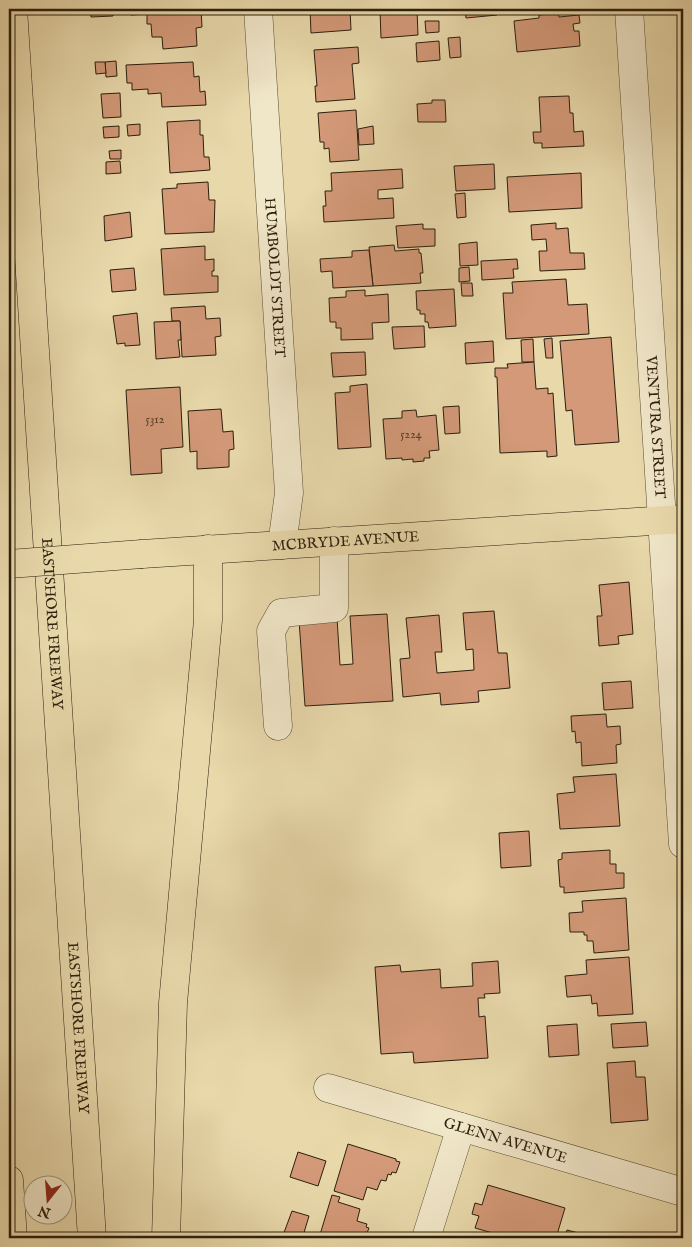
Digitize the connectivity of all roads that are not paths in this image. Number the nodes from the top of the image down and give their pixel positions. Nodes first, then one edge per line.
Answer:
1 (13, 9) edge
2 (258, 9) edge
3 (629, 9) edge
4 (673, 520) edge
5 (334, 541) junction
6 (282, 545) junction
7 (208, 550) junction
8 (9, 564) edge
9 (278, 726) dead end
10 (683, 844) edge
11 (328, 1088) dead end
12 (461, 1128) junction
13 (9, 1180) edge
14 (683, 1192) edge
15 (13, 1238) edge
16 (92, 1238) edge
17 (166, 1238) edge
18 (426, 1238) edge

1 - 16 main road, EASTSHORE FREEWAY
2 - 6 street, HUMBOLDT STREET
3 - 4 street, VENTURA STREET
4 - 5 main road, MCBRYDE AVENUE
4 - 10 street, VENTURA STREET
5 - 6 main road, MCBRYDE AVENUE
5 - 9 street
6 - 7 main road, MCBRYDE AVENUE
7 - 8 main road, MCBRYDE AVENUE, bridge
7 - 17 main road
11 - 12 street, GLENN AVENUE
12 - 14 street, GLENN AVENUE
12 - 18 street
13 - 15 main road

